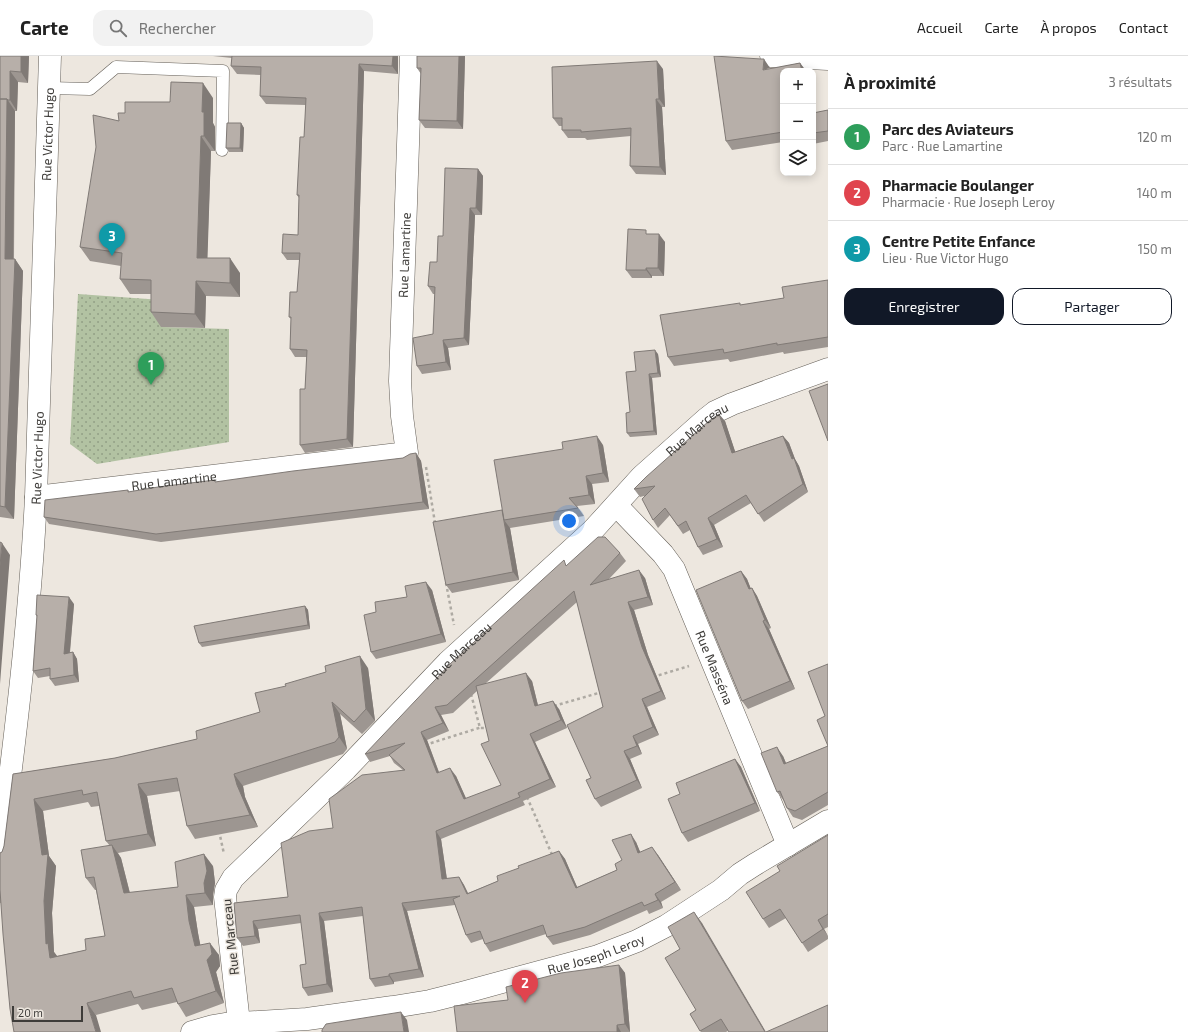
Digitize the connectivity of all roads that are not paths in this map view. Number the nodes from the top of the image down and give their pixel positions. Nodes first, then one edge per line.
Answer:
1 (50, 56) edge
2 (411, 56) edge
3 (771, 56) edge
4 (828, 59) edge
5 (49, 88) junction
6 (222, 150) dead end
7 (828, 369) edge
8 (36, 498) junction
9 (616, 506) junction
10 (828, 821) edge
11 (788, 845) junction
12 (0, 858) edge
13 (239, 1022) junction
14 (308, 1025) edge
15 (192, 1032) edge

1 - 5 street, Rue Victor Hugo
2 - 8 street, Rue Lamartine
3 - 4 street
5 - 6 lane
5 - 8 street, Rue Victor Hugo
7 - 9 street, Rue Marceau
8 - 12 street, Rue Victor Hugo
9 - 11 street, Rue Masséna
9 - 13 street, Rue Marceau
10 - 11 street, Rue Joseph Leroy
11 - 14 street, Rue Joseph Leroy
13 - 14 street, Rue Joseph Leroy
13 - 15 street, Rue Joseph Leroy

